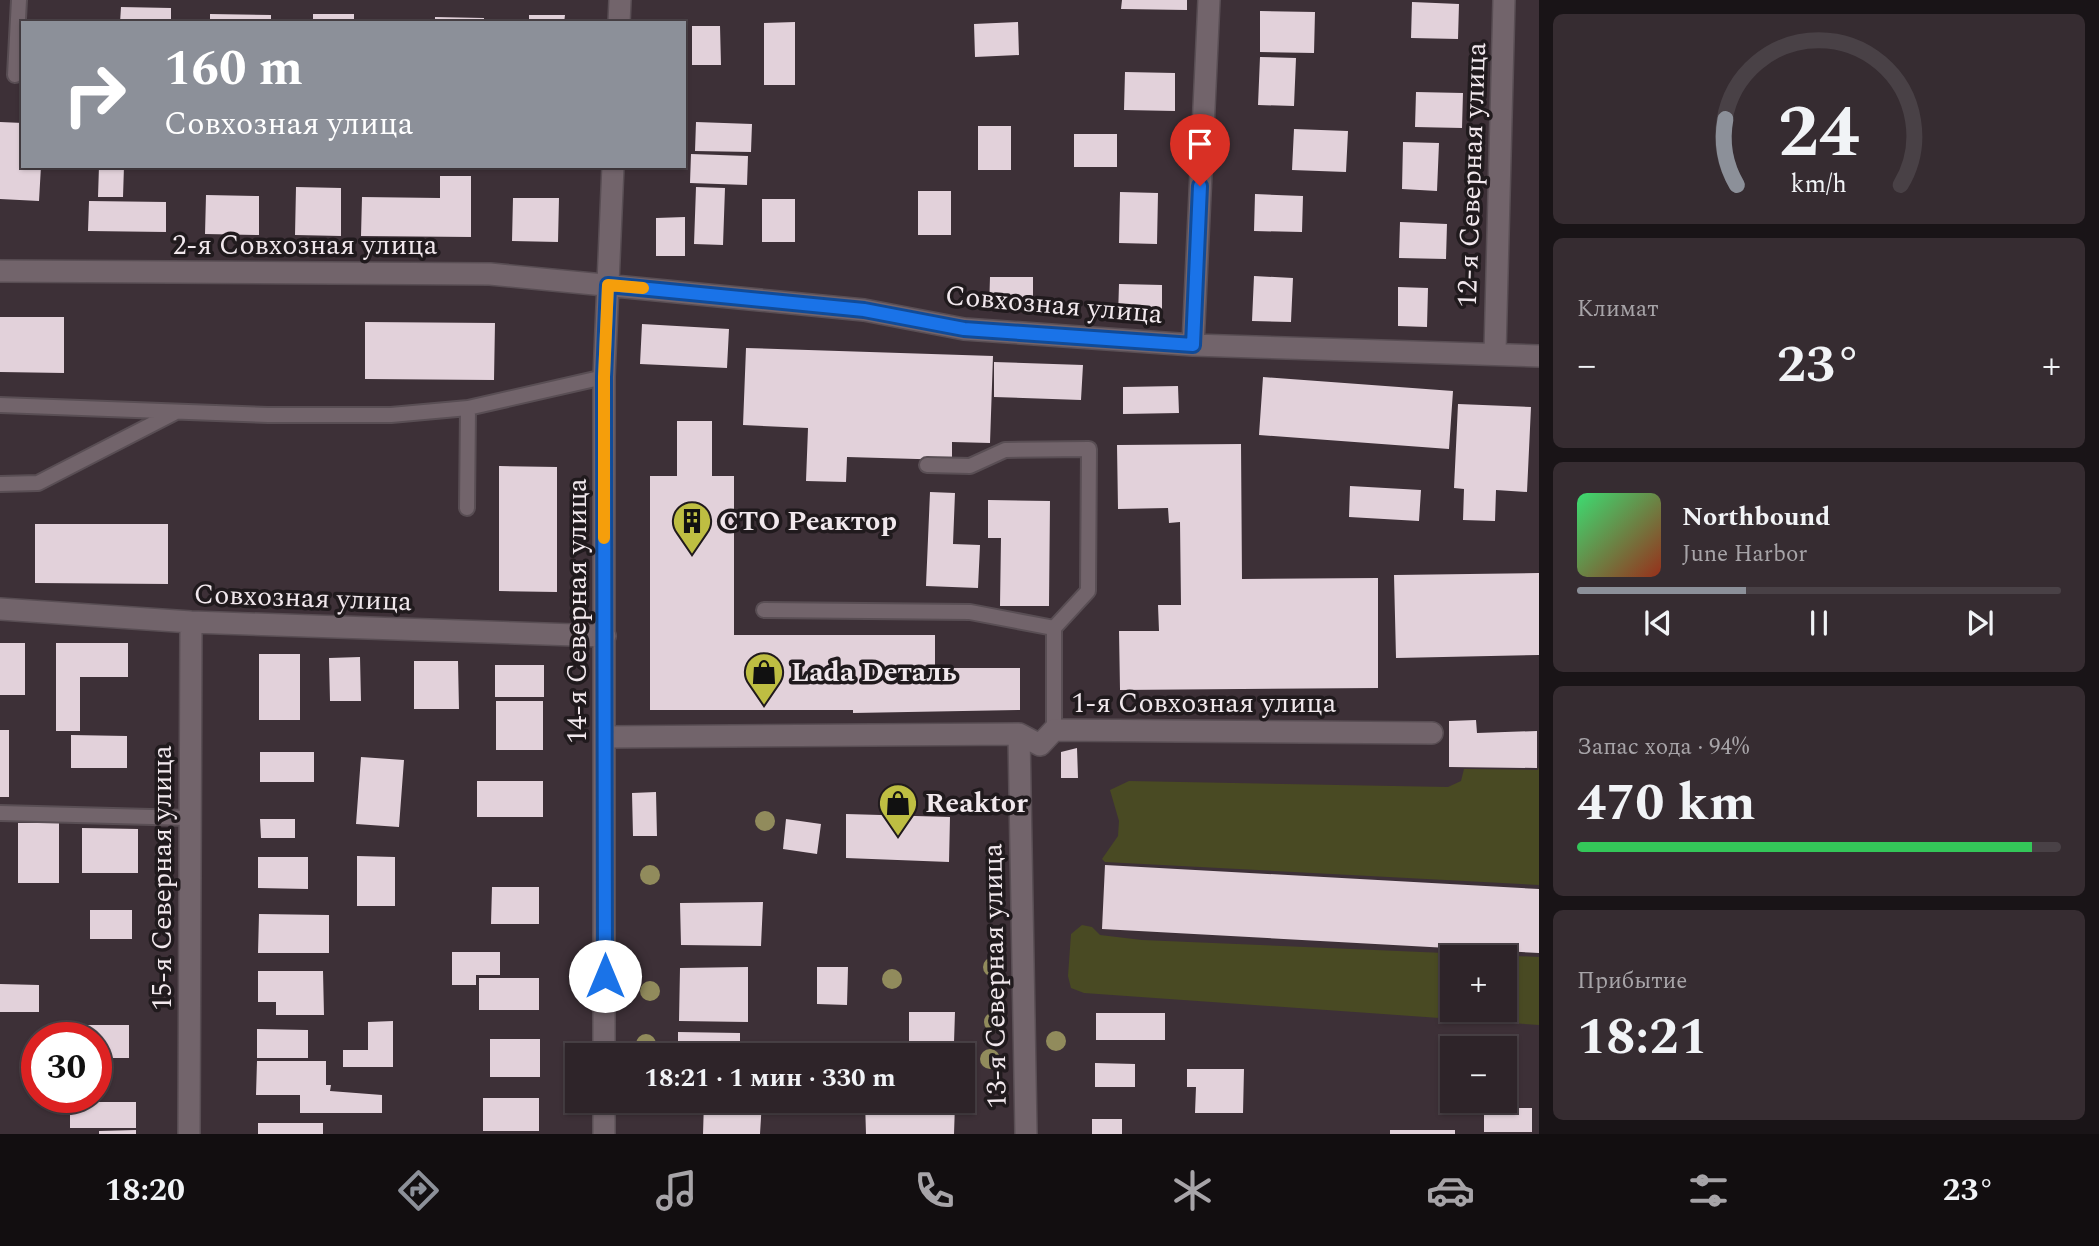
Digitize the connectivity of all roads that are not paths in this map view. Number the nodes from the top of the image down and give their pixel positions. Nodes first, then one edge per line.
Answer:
1 (19, 0) edge
2 (620, 0) edge
3 (1209, 0) edge
4 (1504, 0) edge
5 (619, 21) edge
6 (16, 75) dead end
7 (613, 168) edge
8 (0, 271) edge
9 (608, 285) junction
10 (1193, 345) junction
11 (1495, 352) junction
12 (1539, 356) edge
13 (604, 377) junction
14 (0, 405) edge
15 (468, 408) junction
16 (176, 412) junction
17 (927, 466) dead end
18 (0, 484) edge
19 (467, 508) dead end
20 (0, 609) edge
21 (764, 610) dead end
22 (191, 622) junction
23 (1054, 628) junction
24 (605, 636) junction
25 (1054, 730) junction
26 (1432, 733) dead end
27 (1019, 734) junction
28 (606, 737) junction
29 (0, 813) edge
30 (190, 818) junction
31 (604, 1043) edge
32 (604, 1113) edge
33 (189, 1134) edge
34 (604, 1134) edge
35 (1026, 1134) edge

1 - 6 lane
2 - 5 street
3 - 10 street
4 - 11 street, 12-я Северная улица
7 - 9 street, 14-я Северная улица
8 - 9 street, 2-я Совхозная улица
9 - 10 street, Совхозная улица
9 - 13 street, 14-я Северная улица
10 - 11 street, Совхозная улица
11 - 12 street, Совхозная улица
13 - 15 lane
13 - 24 street, 14-я Северная улица
14 - 16 lane
15 - 16 lane
15 - 19 lane
16 - 18 lane
17 - 23 lane
20 - 22 street, Совхозная улица
21 - 23 lane
22 - 24 street, Совхозная улица
22 - 30 street, 15-я Северная улица
23 - 25 lane
24 - 28 street, 14-я Северная улица
25 - 26 street, 1-я Совхозная улица
25 - 27 street, 1-я Совхозная улица
27 - 28 street, 1-я Совхозная улица
27 - 35 street, 13-я Северная улица
28 - 31 street, 14-я Северная улица
29 - 30 lane
30 - 33 street, 15-я Северная улица
32 - 34 street

